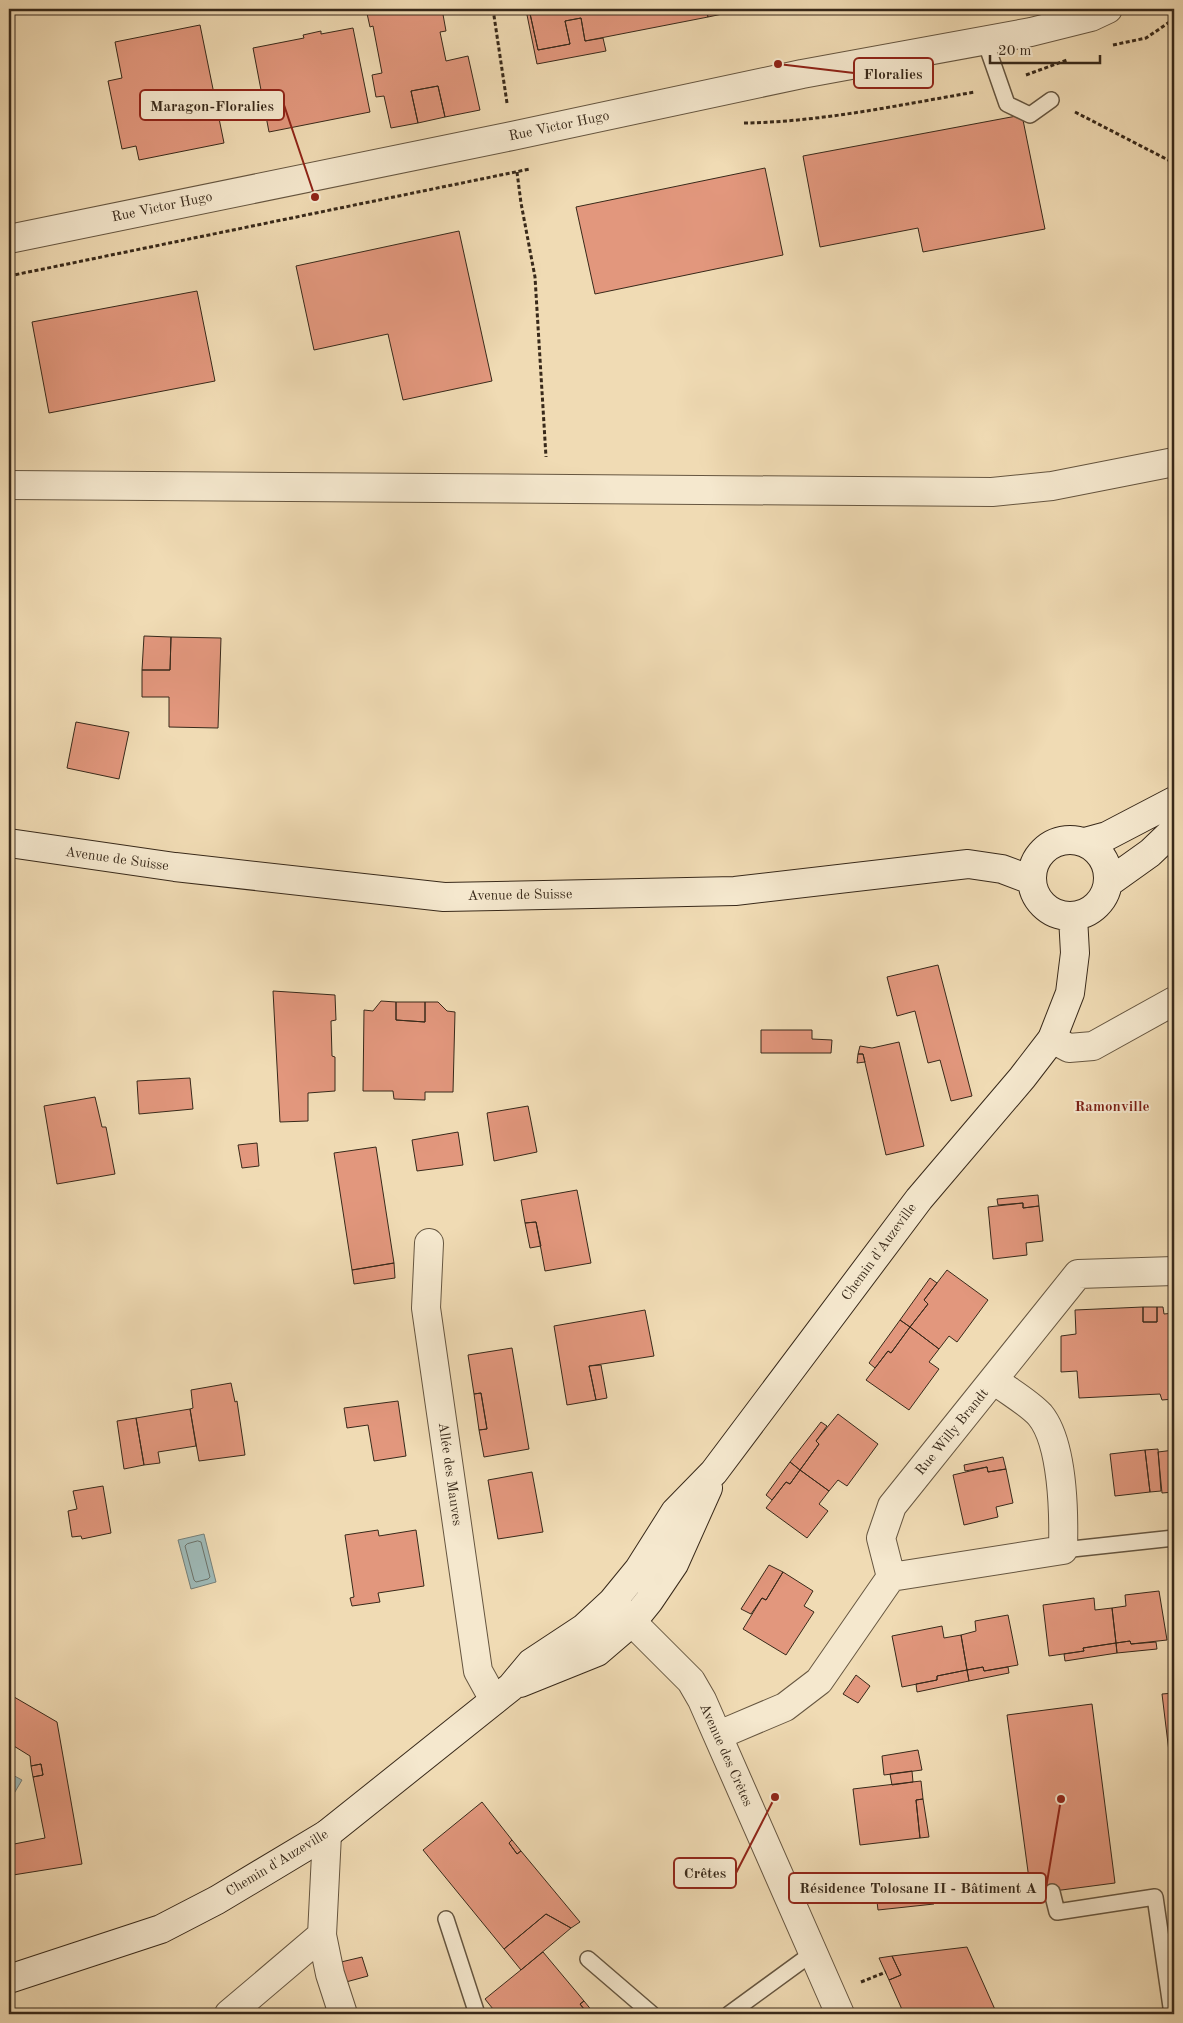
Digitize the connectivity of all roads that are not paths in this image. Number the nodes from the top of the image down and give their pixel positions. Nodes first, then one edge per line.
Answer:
1 (1108, 9) edge
2 (985, 41) junction
3 (1051, 100) road end
4 (9, 239) edge
5 (1174, 462) edge
6 (9, 485) edge
7 (1174, 801) edge
8 (1174, 830) edge
9 (1085, 842) junction
10 (9, 843) edge
11 (1031, 880) junction
12 (1108, 882) junction
13 (1073, 917) junction
14 (1174, 1001) edge
15 (1052, 1039) junction
16 (429, 1243) dead end
17 (1174, 1271) edge
18 (994, 1380) junction
19 (714, 1472) junction
20 (1174, 1538) edge
21 (1064, 1550) junction
22 (891, 1577) junction
23 (612, 1602) junction
24 (632, 1622) junction
25 (502, 1693) junction
26 (719, 1735) junction
27 (327, 1834) junction
28 (1052, 1892) dead end
29 (446, 1919) dead end
30 (322, 1936) junction
31 (814, 1952) junction
32 (588, 1959) dead end
33 (9, 1978) edge
34 (229, 2014) edge
35 (343, 2014) edge
36 (477, 2014) edge
37 (652, 2014) edge
38 (729, 2014) edge
39 (840, 2014) edge
40 (1172, 2014) edge

1 - 2 street, Rue Victor Hugo
2 - 3 lane
2 - 4 street, Rue Victor Hugo
5 - 6 street
7 - 9 street
8 - 12 street
9 - 11 street
9 - 12 street
10 - 11 street, Avenue de Suisse
11 - 13 street
12 - 13 street
13 - 15 street, Chemin d'Auzeville
14 - 15 street
15 - 19 street, Chemin d'Auzeville
16 - 25 street, Allée des Mauves
17 - 18 street
18 - 21 street, Rue Willy Brandt
18 - 22 street, Rue Willy Brandt
19 - 23 street, Chemin d'Auzeville
19 - 24 street, Chemin d'Auzeville
20 - 21 lane
21 - 22 street
22 - 26 street
23 - 24 street, Avenue des Crêtes
23 - 25 street, Chemin d'Auzeville
24 - 25 street, Chemin d'Auzeville
24 - 26 street, Avenue des Crêtes
25 - 27 street, Chemin d'Auzeville
26 - 31 street, Avenue des Crêtes
27 - 30 street
27 - 33 street, Chemin d'Auzeville
28 - 40 lane
29 - 36 lane
30 - 34 street
30 - 35 street
31 - 38 lane
31 - 39 street, Avenue des Crêtes
32 - 37 lane

